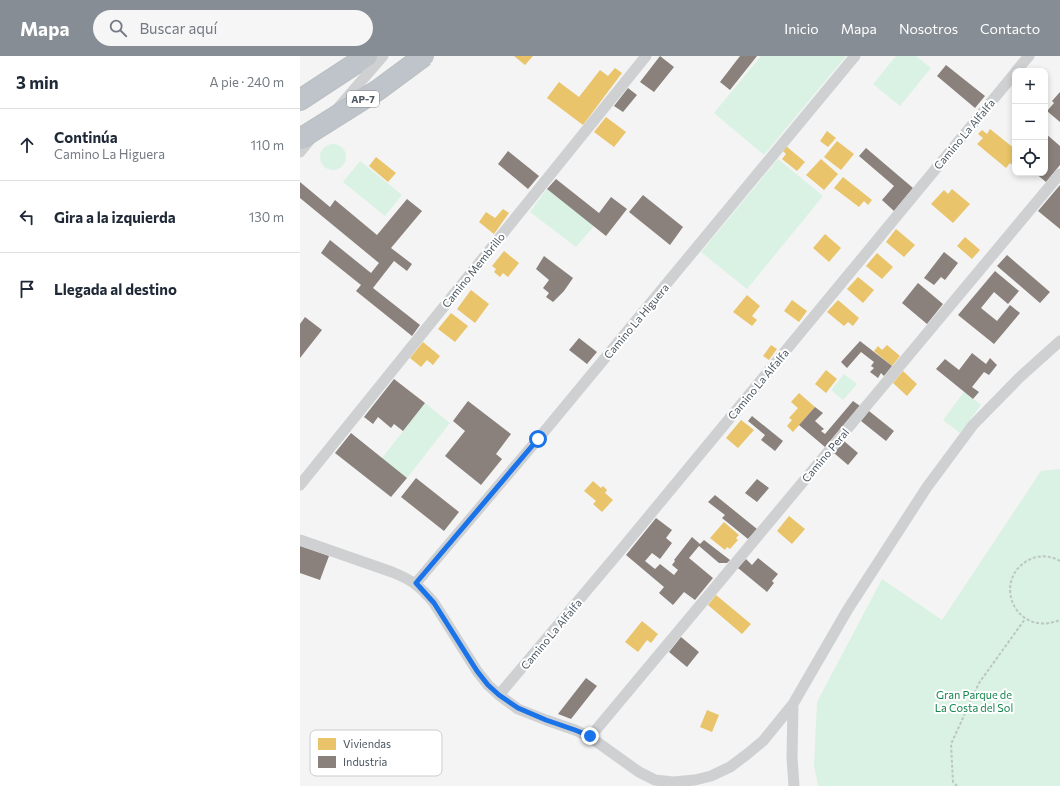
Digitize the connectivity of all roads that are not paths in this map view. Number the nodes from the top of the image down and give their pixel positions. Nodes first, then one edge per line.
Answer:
1 (367, 56) edge
2 (383, 56) edge
3 (424, 56) edge
4 (646, 56) edge
5 (855, 56) edge
6 (1029, 56) edge
7 (1019, 68) edge
8 (1012, 77) edge
9 (300, 100) edge
10 (300, 139) edge
11 (300, 152) edge
12 (1060, 174) edge
13 (1060, 341) edge
14 (300, 485) edge
15 (300, 540) edge
16 (416, 583) junction
17 (499, 695) junction
18 (793, 704) junction
19 (590, 736) junction
20 (794, 786) edge

1 - 9 highway
2 - 11 street
3 - 10 highway, AP-7, bridge
4 - 14 street, Camino Membrillo
5 - 16 street, Camino La Higuera
6 - 7 street, Camino La Alfalfa
8 - 17 street, Camino La Alfalfa
12 - 19 street, Camino Peral
13 - 18 street
15 - 16 street
16 - 17 street
17 - 19 street
18 - 19 street
18 - 20 street

